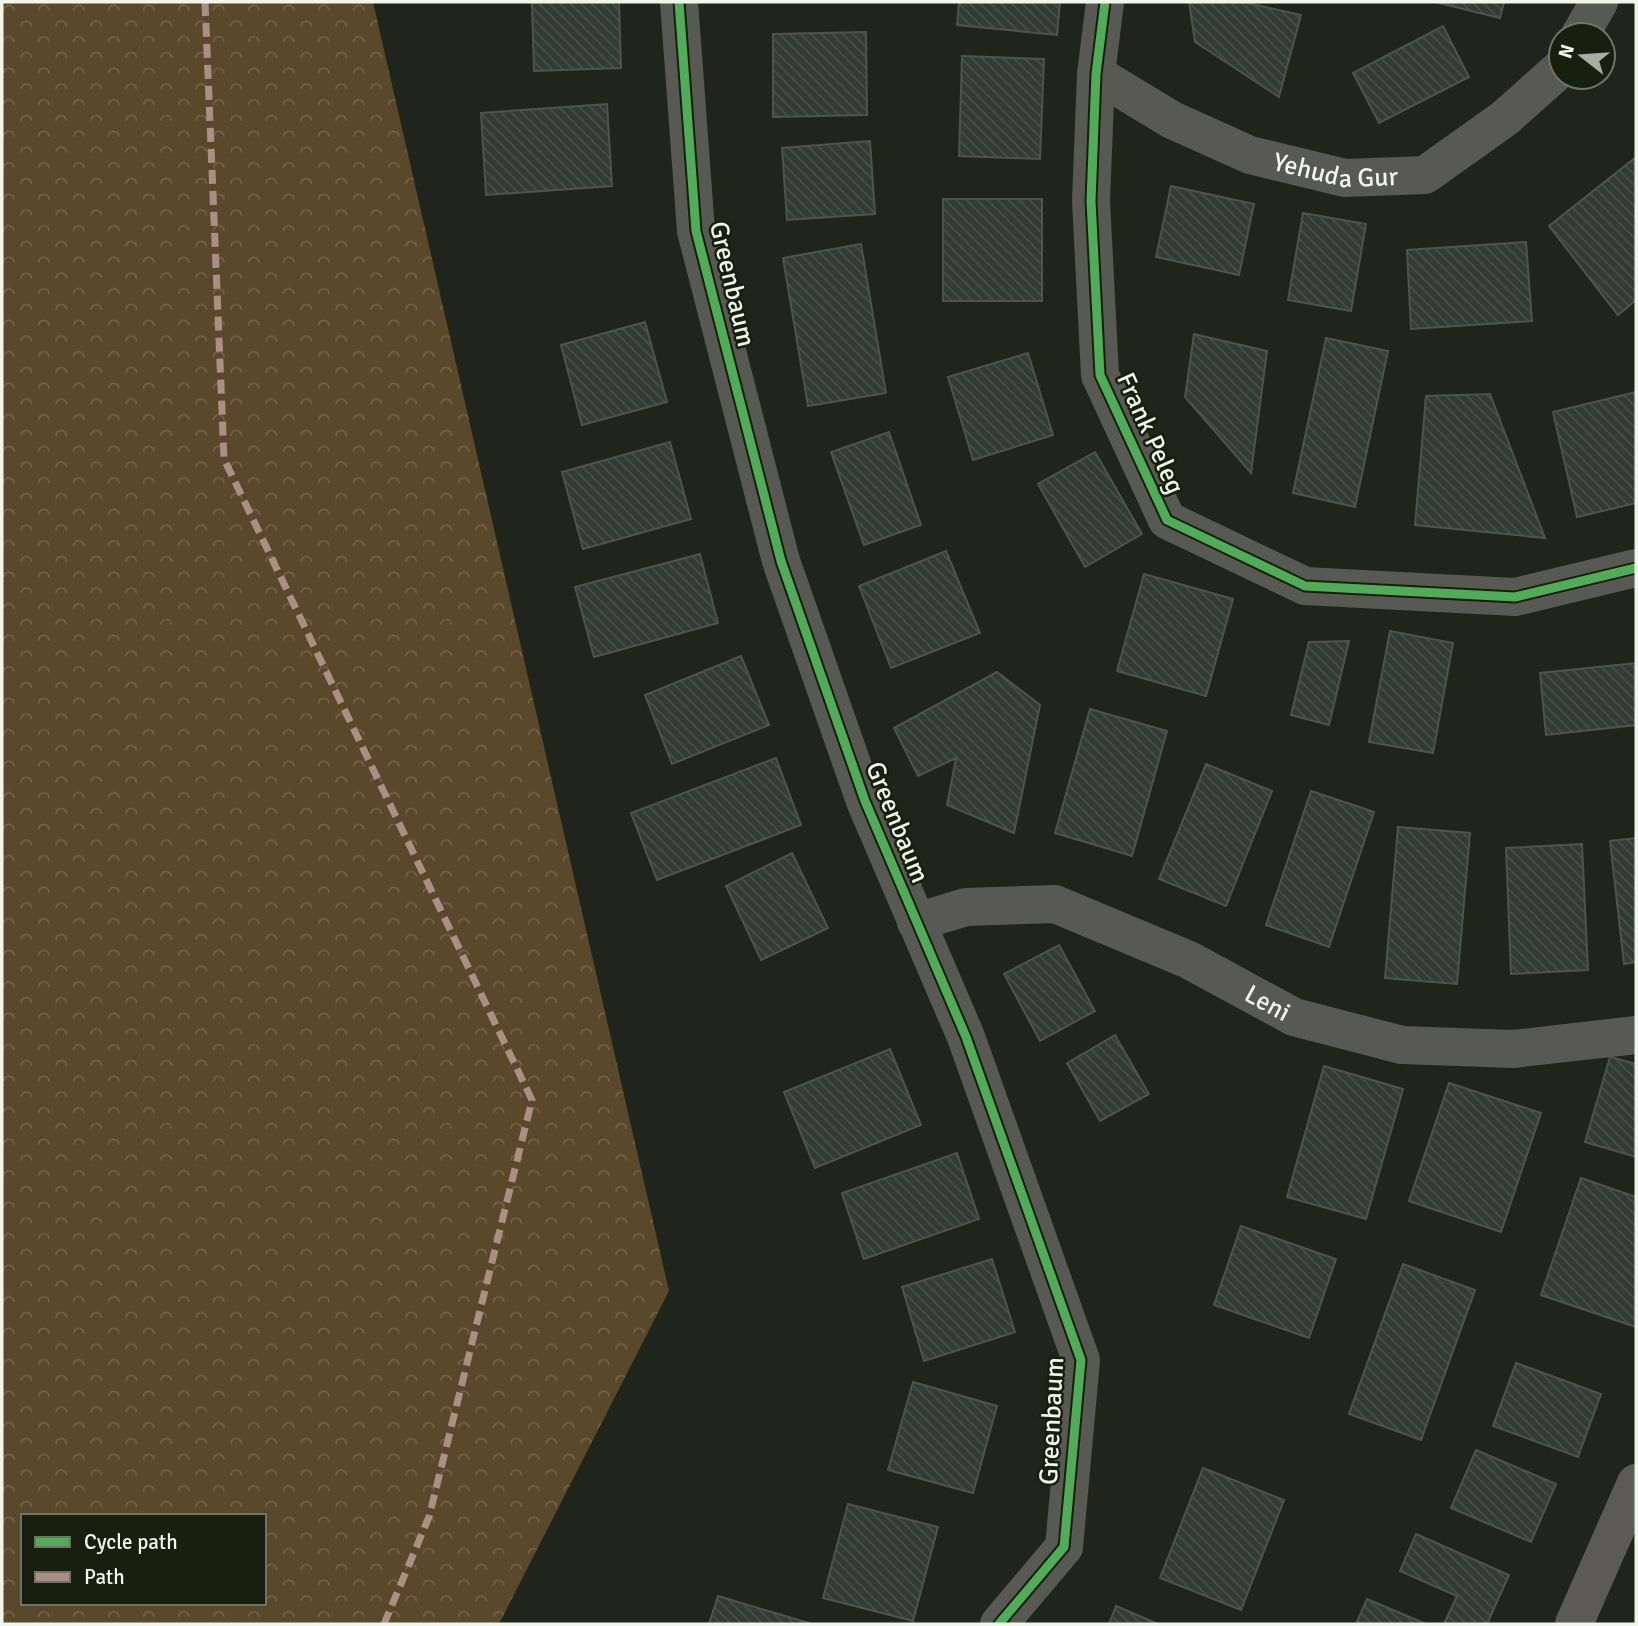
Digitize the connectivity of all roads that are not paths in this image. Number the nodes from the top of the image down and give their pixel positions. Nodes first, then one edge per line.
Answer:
1 (679, 2) edge
2 (1105, 2) edge
3 (1599, 2) edge
4 (1588, 21) edge
5 (1096, 74) junction
6 (1547, 81) edge
7 (1636, 568) edge
8 (916, 922) junction
9 (1636, 1035) edge
10 (1636, 1483) edge
11 (999, 1624) edge
12 (1574, 1624) edge

1 - 8 street, Greenbaum
2 - 5 street, Frank Peleg
3 - 4 street
5 - 6 street, Yehuda Gur
5 - 7 street, Frank Peleg
8 - 9 street, Leni
8 - 11 street, Greenbaum
10 - 12 street

